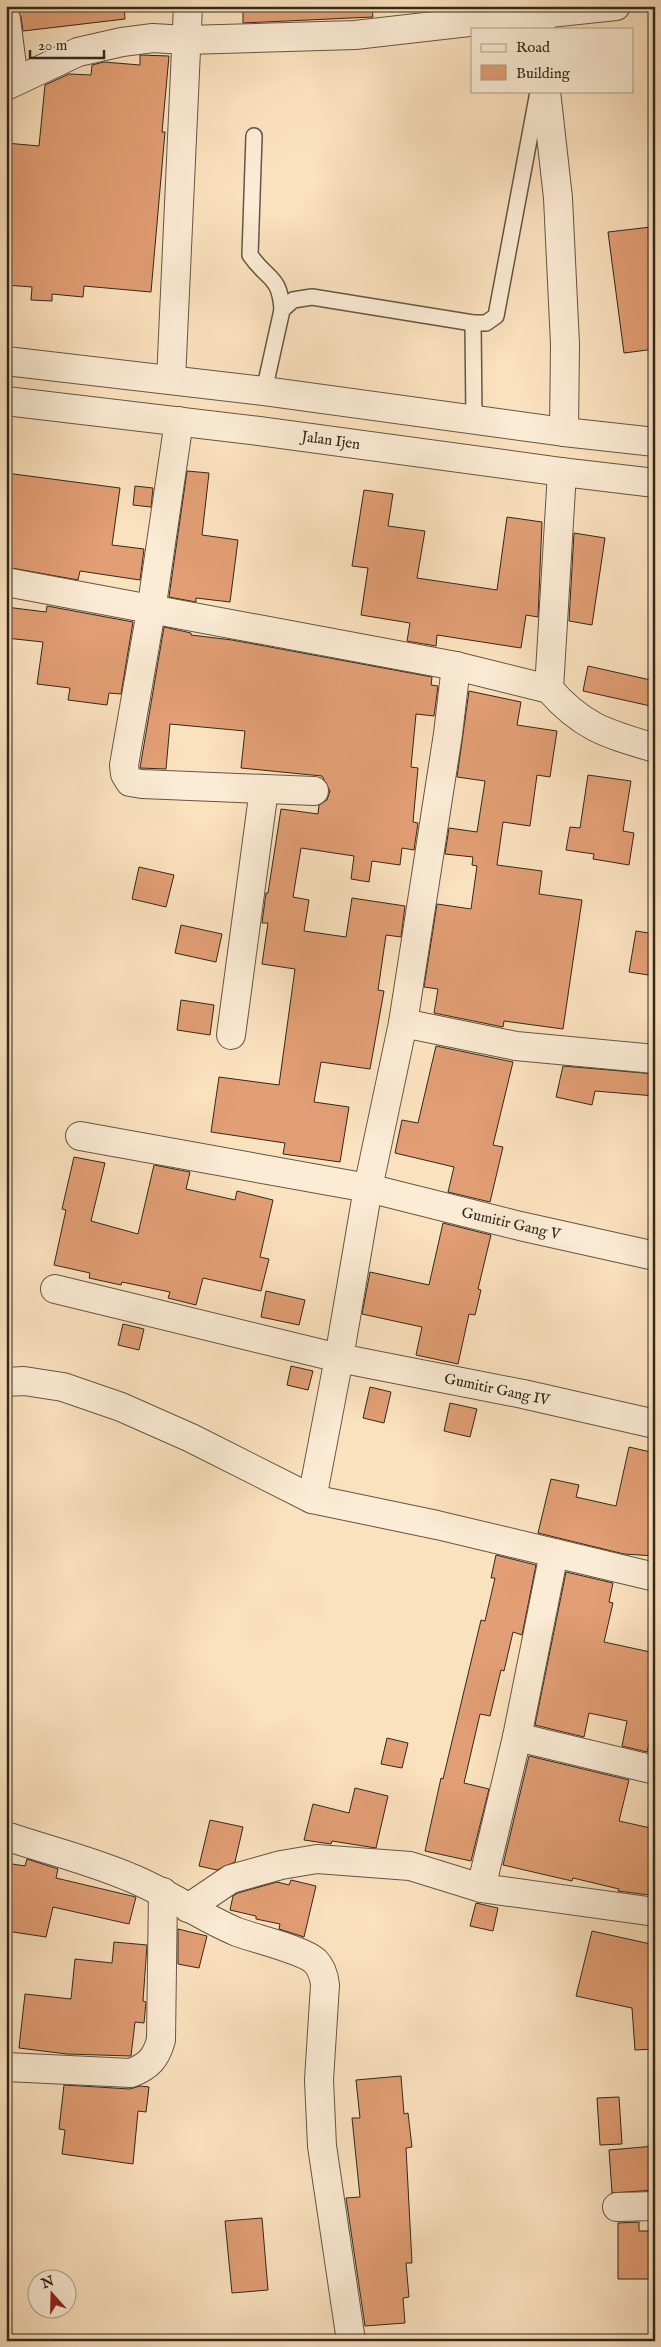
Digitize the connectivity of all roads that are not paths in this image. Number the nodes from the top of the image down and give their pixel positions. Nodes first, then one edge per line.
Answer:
1 (188, 6) edge
2 (616, 6) edge
3 (6, 19) edge
4 (541, 21) edge
5 (186, 40) junction
6 (10, 84) edge
7 (538, 92) edge
8 (546, 92) edge
9 (254, 136) dead end
10 (282, 310) junction
11 (473, 323) junction
12 (6, 361) edge
13 (171, 380) junction
14 (264, 391) junction
15 (6, 401) edge
16 (474, 420) junction
17 (179, 421) junction
18 (564, 432) junction
19 (655, 442) edge
20 (562, 472) junction
21 (655, 483) edge
22 (6, 582) edge
23 (151, 611) junction
24 (456, 666) junction
25 (550, 689) junction
26 (655, 748) edge
27 (264, 790) junction
28 (314, 791) dead end
29 (402, 1023) junction
30 (232, 1035) dead end
31 (655, 1059) edge
32 (80, 1136) dead end
33 (368, 1188) junction
34 (655, 1256) edge
35 (55, 1289) dead end
36 (339, 1358) junction
37 (6, 1382) edge
38 (655, 1424) edge
39 (312, 1498) junction
40 (554, 1554) junction
41 (655, 1577) edge
42 (517, 1737) junction
43 (655, 1770) edge
44 (6, 1836) edge
45 (481, 1888) junction
46 (163, 1892) junction
47 (188, 1908) junction
48 (655, 1912) edge
49 (6, 2067) edge
50 (617, 2206) dead end
51 (655, 2206) edge
52 (352, 2341) edge

1 - 5 street
2 - 4 street
3 - 6 street
4 - 5 street
5 - 6 street
5 - 13 street
7 - 11 lane
8 - 18 street
9 - 10 lane
10 - 11 lane
10 - 14 lane
11 - 16 lane
12 - 13 street
13 - 14 street
14 - 16 street
15 - 17 street, Jalan Ijen
16 - 18 street
17 - 20 street, Jalan Ijen
17 - 23 street
18 - 19 street
18 - 20 street
20 - 21 street, Jalan Ijen
20 - 25 street
22 - 23 street
23 - 24 street
23 - 27 street
24 - 25 street
24 - 29 street
25 - 26 street
27 - 28 street
27 - 30 street
29 - 31 street
29 - 33 street
32 - 33 street, Gumitir Gang V
33 - 34 street, Gumitir Gang V
33 - 36 street
35 - 36 street, Gumitir Gang IV
36 - 38 street, Gumitir Gang IV
36 - 39 street
37 - 39 street
39 - 40 street
40 - 41 street
40 - 42 street
42 - 43 street
42 - 45 street
44 - 46 street
45 - 47 street
45 - 48 street
46 - 47 street
46 - 49 street
47 - 52 street
50 - 51 street

